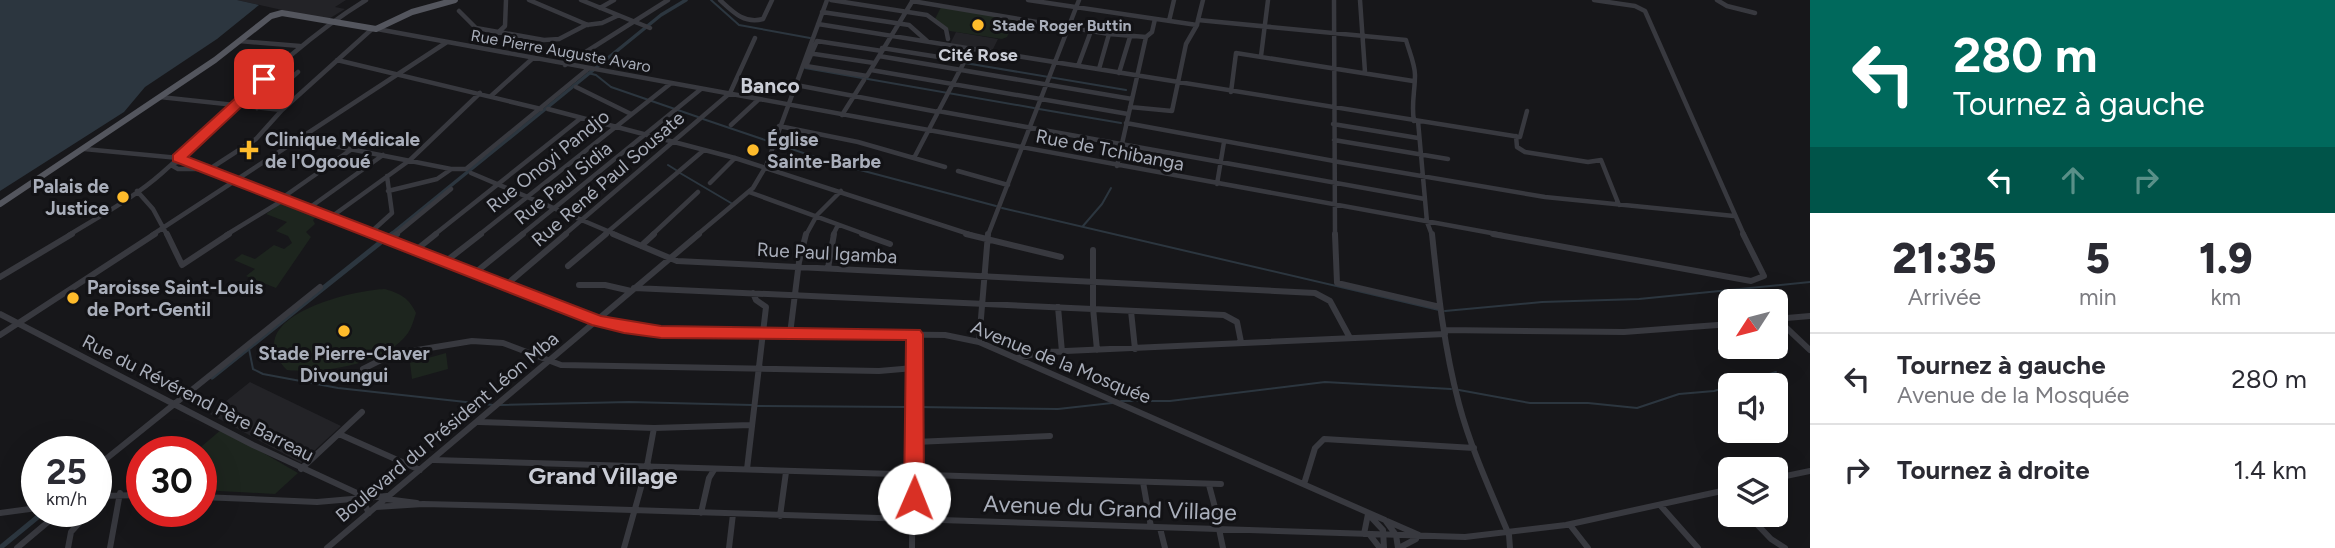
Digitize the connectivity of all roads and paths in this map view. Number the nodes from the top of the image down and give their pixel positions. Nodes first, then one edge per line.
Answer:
1 (366, 0) edge
2 (455, 0) edge
3 (506, 0) edge
4 (529, 0) edge
5 (581, 0) edge
6 (614, 0) edge
7 (668, 0) edge
8 (720, 0) edge
9 (772, 0) edge
10 (829, 0) edge
11 (865, 0) edge
12 (942, 0) edge
13 (1028, 0) edge
14 (1079, 0) edge
15 (1174, 0) edge
16 (1203, 0) edge
17 (1268, 0) edge
18 (1334, 0) edge
19 (1360, 0) edge
20 (1594, 0) edge
21 (1717, 0) edge
22 (912, 1) edge
23 (850, 3) junction
24 (939, 6) junction
25 (1076, 7) junction
26 (600, 8) junction
27 (459, 10) dead end
28 (822, 12) junction
29 (906, 12) junction
30 (1755, 13) dead end
31 (617, 16) junction
32 (1155, 19) junction
33 (388, 21) junction
34 (1169, 21) junction
35 (330, 22) junction
36 (633, 22) junction
37 (899, 23) junction
38 (1198, 23) junction
39 (818, 24) junction
40 (588, 25) junction
41 (1068, 26) junction
42 (647, 27) dead end
43 (1266, 27) junction
44 (371, 29) junction
45 (1091, 31) junction
46 (497, 33) junction
47 (1334, 33) junction
48 (1109, 34) junction
49 (891, 35) junction
50 (1362, 36) junction
51 (813, 37) junction
52 (1130, 37) junction
53 (1146, 37) junction
54 (755, 38) dead end
55 (948, 39) dead end
56 (239, 41) junction
57 (927, 41) junction
58 (447, 42) junction
59 (487, 43) dead end
60 (300, 46) junction
61 (971, 49) junction
62 (882, 51) junction
63 (809, 54) junction
64 (1261, 56) junction
65 (534, 58) junction
66 (337, 60) junction
67 (963, 62) junction
68 (1055, 62) junction
69 (874, 63) junction
70 (565, 65) junction
71 (1078, 66) junction
72 (1334, 67) junction
73 (589, 69) junction
74 (1099, 69) junction
75 (871, 70) junction
76 (958, 71) junction
77 (298, 72) dead end
78 (1365, 72) junction
79 (1119, 73) junction
80 (397, 74) junction
81 (1137, 76) junction
82 (864, 80) dead end
83 (1413, 81) junction
84 (952, 83) junction
85 (1178, 83) junction
86 (670, 84) junction
87 (796, 85) junction
88 (1046, 85) junction
89 (576, 87) dead end
90 (701, 89) junction
91 (1231, 92) junction
92 (480, 93) junction
93 (729, 94) junction
94 (491, 96) junction
95 (160, 97) junction
96 (854, 97) junction
97 (1041, 99) junction
98 (1132, 99) junction
99 (758, 100) junction
100 (788, 105) junction
101 (235, 106) junction
102 (1130, 107) junction
103 (257, 108) junction
104 (1334, 108) junction
105 (541, 109) junction
106 (548, 109) dead end
107 (282, 110) junction
108 (1527, 111) dead end
109 (938, 112) junction
110 (631, 114) junction
111 (1128, 114) junction
112 (842, 115) junction
113 (581, 118) junction
114 (1416, 121) junction
115 (1126, 123) junction
116 (1333, 124) junction
117 (731, 125) dead end
118 (613, 126) junction
119 (779, 126) junction
120 (1029, 128) junction
121 (928, 131) junction
122 (646, 134) junction
123 (1516, 136) junction
124 (1418, 138) junction
125 (299, 139) junction
126 (1334, 140) junction
127 (675, 141) junction
128 (1224, 142) junction
129 (1121, 144) junction
130 (85, 149) junction
131 (352, 149) junction
132 (704, 149) junction
133 (1019, 151) junction
134 (384, 155) junction
135 (1419, 155) junction
136 (735, 158) junction
137 (914, 158) junction
138 (1448, 159) dead end
139 (410, 160) junction
140 (175, 161) junction
141 (1334, 161) junction
142 (1221, 162) junction
143 (766, 166) junction
144 (1117, 166) junction
145 (945, 167) dead end
146 (178, 169) junction
147 (208, 169) junction
148 (451, 169) junction
149 (958, 171) dead end
150 (678, 172) joint
151 (471, 173) dead end
152 (160, 175) junction
153 (387, 176) junction
154 (1421, 177) junction
155 (235, 180) junction
156 (1334, 182) junction
157 (710, 183) dead end
158 (499, 184) junction
159 (1008, 184) junction
160 (1217, 184) junction
161 (451, 188) dead end
162 (137, 191) junction
163 (388, 191) junction
164 (841, 191) junction
165 (698, 192) dead end
166 (749, 192) junction
167 (527, 196) junction
168 (284, 198) junction
169 (1425, 199) junction
170 (0, 204) edge
171 (1335, 204) junction
172 (1619, 205) junction
173 (309, 208) junction
174 (554, 208) junction
175 (816, 216) junction
176 (1734, 216) junction
177 (331, 217) junction
178 (582, 220) junction
179 (1427, 222) junction
180 (838, 225) junction
181 (166, 227) junction
182 (371, 232) junction
183 (608, 232) junction
184 (387, 239) junction
185 (986, 240) junction
186 (890, 244) dead end
187 (641, 246) junction
188 (415, 250) junction
189 (1093, 250) dead end
190 (1061, 257) dead end
191 (668, 259) junction
192 (445, 262) junction
193 (568, 266) dead end
194 (798, 267) junction
195 (828, 268) junction
196 (476, 272) junction
197 (984, 276) junction
198 (0, 277) edge
199 (1092, 281) junction
200 (506, 285) junction
201 (579, 285) dead end
202 (320, 287) dead end
203 (632, 289) junction
204 (753, 293) junction
205 (796, 295) junction
206 (983, 304) junction
207 (1058, 307) junction
208 (1093, 309) junction
209 (1440, 310) junction
210 (1131, 311) junction
211 (0, 314) edge
212 (1810, 316) edge
213 (1788, 318) edge
214 (598, 321) junction
215 (18, 323) junction
216 (1718, 326) edge
217 (1788, 329) edge
218 (1445, 332) junction
219 (762, 334) junction
220 (790, 334) junction
221 (914, 334) junction
222 (0, 335) edge
223 (1350, 338) junction
224 (979, 342) junction
225 (1241, 342) junction
226 (1135, 349) junction
227 (1097, 350) junction
228 (1810, 350) edge
229 (1062, 352) junction
230 (1017, 358) junction
231 (549, 361) junction
232 (758, 367) junction
233 (914, 368) junction
234 (363, 369) dead end
235 (176, 405) junction
236 (362, 412) dead end
237 (479, 422) junction
238 (751, 425) junction
239 (654, 428) junction
240 (339, 434) junction
241 (1050, 436) dead end
242 (915, 442) junction
243 (1474, 448) junction
244 (112, 455) edge
245 (434, 460) junction
246 (647, 466) junction
247 (301, 469) junction
248 (747, 469) junction
249 (421, 470) junction
250 (714, 470) junction
251 (1810, 471) edge
252 (786, 472) junction
253 (915, 476) junction
254 (1788, 476) edge
255 (1143, 482) junction
256 (1221, 484) dead end
257 (1304, 484) junction
258 (1209, 485) junction
259 (401, 486) junction
260 (120, 493) junction
261 (1718, 493) edge
262 (112, 494) edge
263 (126, 494) edge
264 (388, 497) junction
265 (217, 498) edge
266 (361, 501) junction
267 (408, 501) junction
268 (423, 504) junction
269 (1660, 505) junction
270 (376, 508) junction
271 (1361, 509) junction
272 (21, 510) edge
273 (634, 512) junction
274 (0, 513) edge
275 (369, 513) junction
276 (701, 513) junction
277 (733, 514) junction
278 (1368, 514) junction
279 (1217, 515) dead end
280 (780, 516) junction
281 (913, 519) junction
282 (1385, 520) junction
283 (1570, 526) junction
284 (42, 527) edge
285 (76, 527) edge
286 (1151, 527) junction
287 (1759, 527) edge
288 (1160, 528) junction
289 (1219, 529) junction
290 (1367, 534) junction
291 (1385, 534) junction
292 (1396, 535) junction
293 (1509, 535) junction
294 (1422, 537) junction
295 (17, 548) edge
296 (68, 548) edge
297 (110, 548) edge
298 (328, 548) edge
299 (624, 548) edge
300 (729, 548) edge
301 (912, 548) edge
302 (1165, 548) edge
303 (1223, 548) edge
304 (1382, 548) edge
305 (1398, 548) edge
306 (1510, 548) edge
307 (1588, 548) edge
308 (1698, 548) edge
309 (1785, 548) edge

1 - 35 street
2 - 33 main road
3 - 46 street
4 - 40 street
5 - 26 street
6 - 26 street
7 - 36 street
8 - 9 street
10 - 23 street
10 - 28 street, Boulevard du Président Léon Mba
11 - 23 street
12 - 24 street
13 - 25 street
14 - 25 street
15 - 34 street
16 - 38 street
17 - 43 street
18 - 47 street
19 - 50 street
20 - 176 street
21 - 30 street
22 - 24 street
22 - 29 street
23 - 29 street
24 - 41 street
25 - 32 street
25 - 41 street
26 - 31 street
27 - 46 street
28 - 37 street
28 - 39 street, Boulevard du Président Léon Mba
29 - 37 street
29 - 55 street
31 - 36 street
31 - 40 street
32 - 34 street
32 - 53 street
33 - 44 main road
33 - 44 main road
34 - 38 street
35 - 44 main road, Rue Pierre Auguste Avaro
35 - 56 main road, Rue Pierre Auguste Avaro
35 - 60 street
36 - 42 street
36 - 70 street
37 - 49 street
37 - 57 street
38 - 43 street
38 - 85 street
39 - 49 street
39 - 51 street, Boulevard du Président Léon Mba
40 - 46 street
41 - 45 street
41 - 68 street
43 - 47 street
43 - 64 street
44 - 58 street, Rue Pierre Auguste Avaro
44 - 66 street
45 - 48 street
45 - 71 street
46 - 59 street
47 - 50 street
47 - 72 street
48 - 52 street
48 - 74 street
49 - 57 street
49 - 62 street
50 - 78 street
50 - 83 street
51 - 62 street
51 - 63 street, Boulevard du Président Léon Mba
52 - 53 street
52 - 79 street
53 - 81 street
54 - 93 street
56 - 60 street
56 - 95 main road
57 - 61 street
58 - 65 street, Rue Pierre Auguste Avaro
58 - 80 street
60 - 101 street
61 - 67 street
61 - 68 street
62 - 63 street
62 - 67 street
62 - 69 street
62 - 76 street
63 - 69 street
63 - 75 street
63 - 87 street, Boulevard du Président Léon Mba
64 - 72 street
64 - 91 street
65 - 70 street, Rue Pierre Auguste Avaro
65 - 94 street
66 - 80 street
66 - 107 street
67 - 76 street
68 - 71 street
68 - 88 street
69 - 75 street
70 - 73 street, Rue Pierre Auguste Avaro
71 - 74 street
72 - 78 street
72 - 104 street
73 - 86 street, Rue Pierre Auguste Avaro
73 - 105 street
74 - 79 street
75 - 84 street
76 - 84 street
76 - 88 street
77 - 103 street
78 - 83 street
79 - 81 street
80 - 92 street
80 - 125 street
81 - 85 street
81 - 98 street
82 - 96 street
83 - 114 street
84 - 97 street
84 - 109 street
85 - 91 street
85 - 102 street
86 - 90 street, Rue Pierre Auguste Avaro
86 - 110 street, Rue Onoyi Pandjo
87 - 96 street
87 - 100 street, Boulevard du Président Léon Mba
88 - 97 street
88 - 98 street
89 - 110 street
90 - 93 street, Rue Pierre Auguste Avaro
90 - 122 street, Rue Paul Sidia
91 - 104 street
92 - 94 street
92 - 139 street
93 - 99 street, Rue Pierre Auguste Avaro
93 - 127 street, Rue René Paul Sousate
94 - 105 street
95 - 101 street
95 - 130 main road
96 - 109 street
96 - 112 street
97 - 111 street
97 - 120 street
98 - 102 street
99 - 100 street, Rue Pierre Auguste Avaro
99 - 117 street
100 - 112 street, Rue de Tchibanga
100 - 119 street, Boulevard du Président Léon Mba
101 - 103 street
101 - 140 street
102 - 111 street
103 - 107 street
104 - 114 street
104 - 116 street
105 - 148 street
106 - 113 street
107 - 147 street
108 - 123 street
109 - 120 street
109 - 121 street
110 - 118 street, Rue Onoyi Pandjo
111 - 115 street
112 - 121 street, Rue de Tchibanga
113 - 118 street
113 - 158 street
114 - 123 street
114 - 124 street
115 - 128 street
115 - 129 street
116 - 124 street
116 - 126 street
118 - 122 street
118 - 167 street, Rue Onoyi Pandjo
119 - 137 street
119 - 143 street, Boulevard du Président Léon Mba
120 - 129 street
120 - 133 street
121 - 133 street, Rue de Tchibanga
121 - 137 street
122 - 127 street
122 - 174 street, Rue Paul Sidia
123 - 172 street
124 - 135 street
125 - 131 street
125 - 155 street
126 - 135 street
126 - 141 street
127 - 132 street
127 - 178 street, Rue René Paul Sousate
128 - 141 street
128 - 142 street
129 - 142 street
129 - 144 street
130 - 140 street
130 - 170 main road
131 - 134 street
131 - 168 street
132 - 136 street
132 - 150 street
133 - 144 street, Rue de Tchibanga
133 - 159 street
134 - 139 street
134 - 173 street
135 - 138 street
135 - 154 street
136 - 143 street
136 - 157 street
137 - 145 street
139 - 148 street
139 - 153 street
140 - 146 street
140 - 147 street, Avenue de la Mosquée
140 - 152 street
141 - 154 street
141 - 156 street
142 - 156 street
142 - 160 street
143 - 164 street
143 - 166 street, Boulevard du Président Léon Mba
144 - 160 street, Rue de Tchibanga
146 - 147 street
146 - 152 street
147 - 155 street, Avenue de la Mosquée
148 - 163 street
149 - 159 street
150 - 183 street
151 - 158 street
152 - 162 street
153 - 163 street
153 - 177 street
154 - 169 street
154 - 172 street
155 - 168 street, Avenue de la Mosquée
155 - 181 street
156 - 169 street
156 - 171 street
158 - 167 street
158 - 188 street
159 - 185 street
160 - 171 street, Rue de Tchibanga
161 - 184 street
162 - 181 street
162 - 198 street
163 - 182 street
164 - 175 street
164 - 185 street
165 - 187 street
166 - 175 street
166 - 191 street, Boulevard du Président Léon Mba
167 - 174 street
167 - 192 street, Rue Onoyi Pandjo
168 - 173 street, Avenue de la Mosquée
168 - 181 street
169 - 179 street
171 - 179 street, Rue de Tchibanga
171 - 209 street
172 - 176 street
173 - 177 street, Avenue de la Mosquée
174 - 178 street
174 - 196 street, Rue Paul Sidia
175 - 180 street
175 - 194 street
176 - 179 street
177 - 182 street, Avenue de la Mosquée
178 - 183 street
178 - 200 street, Rue René Paul Sousate
179 - 209 street
180 - 186 street
180 - 195 street
181 - 215 street
182 - 184 street, Avenue de la Mosquée
183 - 187 street
183 - 193 street
184 - 188 street, Avenue de la Mosquée
185 - 190 street
185 - 197 street
187 - 191 street
188 - 192 street, Avenue de la Mosquée
189 - 199 street
191 - 194 street, Rue Paul Igamba
191 - 203 street, Boulevard du Président Léon Mba
192 - 196 street, Avenue de la Mosquée
194 - 195 street, Rue Paul Igamba
194 - 205 street
195 - 197 street, Rue Paul Igamba
196 - 200 street, Avenue de la Mosquée
197 - 199 street, Rue Paul Igamba
197 - 206 street
199 - 208 street
199 - 223 street, Rue Paul Igamba
200 - 214 street, Avenue de la Mosquée
201 - 203 street
202 - 235 street
203 - 204 street
203 - 214 street, Boulevard du Président Léon Mba
204 - 205 street
204 - 219 street
205 - 206 street
205 - 220 street
206 - 207 street
206 - 224 street
207 - 208 street
207 - 229 street
208 - 210 street
208 - 227 street
209 - 218 street
210 - 225 street
210 - 226 street
211 - 215 street, Rue du Révérend Père Barreau
212 - 213 street
214 - 219 street, Avenue de la Mosquée
214 - 231 street, Boulevard du Président Léon Mba
215 - 222 street
215 - 235 street, Rue du Révérend Père Barreau
216 - 218 street
217 - 228 street
218 - 223 street
218 - 243 street
219 - 220 street, Avenue de la Mosquée
219 - 232 street
220 - 221 street, Avenue de la Mosquée
221 - 224 street, Avenue de la Mosquée
221 - 233 street
223 - 225 street
224 - 230 street, Avenue de la Mosquée
225 - 226 street
226 - 227 street
227 - 229 street
229 - 230 street
230 - 257 street, Avenue de la Mosquée
231 - 232 street
231 - 234 street
231 - 237 street, Boulevard du Président Léon Mba
232 - 233 street
232 - 238 street
233 - 242 street
235 - 244 street
235 - 247 street, Rue du Révérend Père Barreau
236 - 240 street
237 - 239 street
237 - 245 street, Boulevard du Président Léon Mba
238 - 239 street
238 - 248 street
239 - 246 street
240 - 247 street
240 - 249 street
241 - 242 street
242 - 253 street
243 - 257 street
243 - 293 street
245 - 246 street
245 - 249 street, Boulevard du Président Léon Mba
246 - 250 street
246 - 273 street
247 - 266 street, Rue du Révérend Père Barreau
248 - 250 street
248 - 252 street
249 - 259 street, Boulevard du Président Léon Mba
250 - 276 street
251 - 254 street
252 - 253 street
252 - 280 street
253 - 255 street
253 - 281 street
255 - 258 street
255 - 286 street
256 - 258 street
257 - 271 street, Avenue de la Mosquée
258 - 279 street
259 - 264 street, Boulevard du Président Léon Mba
259 - 267 street
260 - 262 street
260 - 263 street
260 - 297 street
261 - 269 street, Avenue du Grand Village
264 - 266 street
264 - 267 street
264 - 270 street, Boulevard du Président Léon Mba
265 - 266 street
266 - 275 street
267 - 268 street
268 - 270 street, Avenue du Grand Village
268 - 273 street, Avenue du Grand Village
269 - 283 street, Avenue du Grand Village
269 - 308 street
270 - 275 street, Boulevard du Président Léon Mba
271 - 278 street
271 - 282 street
272 - 274 street
273 - 276 street, Avenue du Grand Village
273 - 299 street
275 - 298 street, Boulevard du Président Léon Mba
276 - 277 street, Avenue du Grand Village
277 - 280 street, Avenue du Grand Village
277 - 300 street
278 - 290 street
278 - 291 street
280 - 281 street, Avenue du Grand Village
281 - 286 street, Avenue du Grand Village
281 - 301 street
282 - 292 street
282 - 294 street
283 - 293 street, Avenue du Grand Village
283 - 307 street
284 - 295 street
285 - 296 street
286 - 288 street, Avenue du Grand Village
287 - 309 street
288 - 289 street, Avenue du Grand Village
288 - 302 street
289 - 290 street, Avenue du Grand Village
289 - 303 street
290 - 291 street, Avenue du Grand Village
290 - 304 street
291 - 292 street, Avenue du Grand Village
291 - 304 street
292 - 294 street, Avenue du Grand Village
292 - 305 street
293 - 294 street, Avenue du Grand Village
293 - 306 street
294 - 305 street

